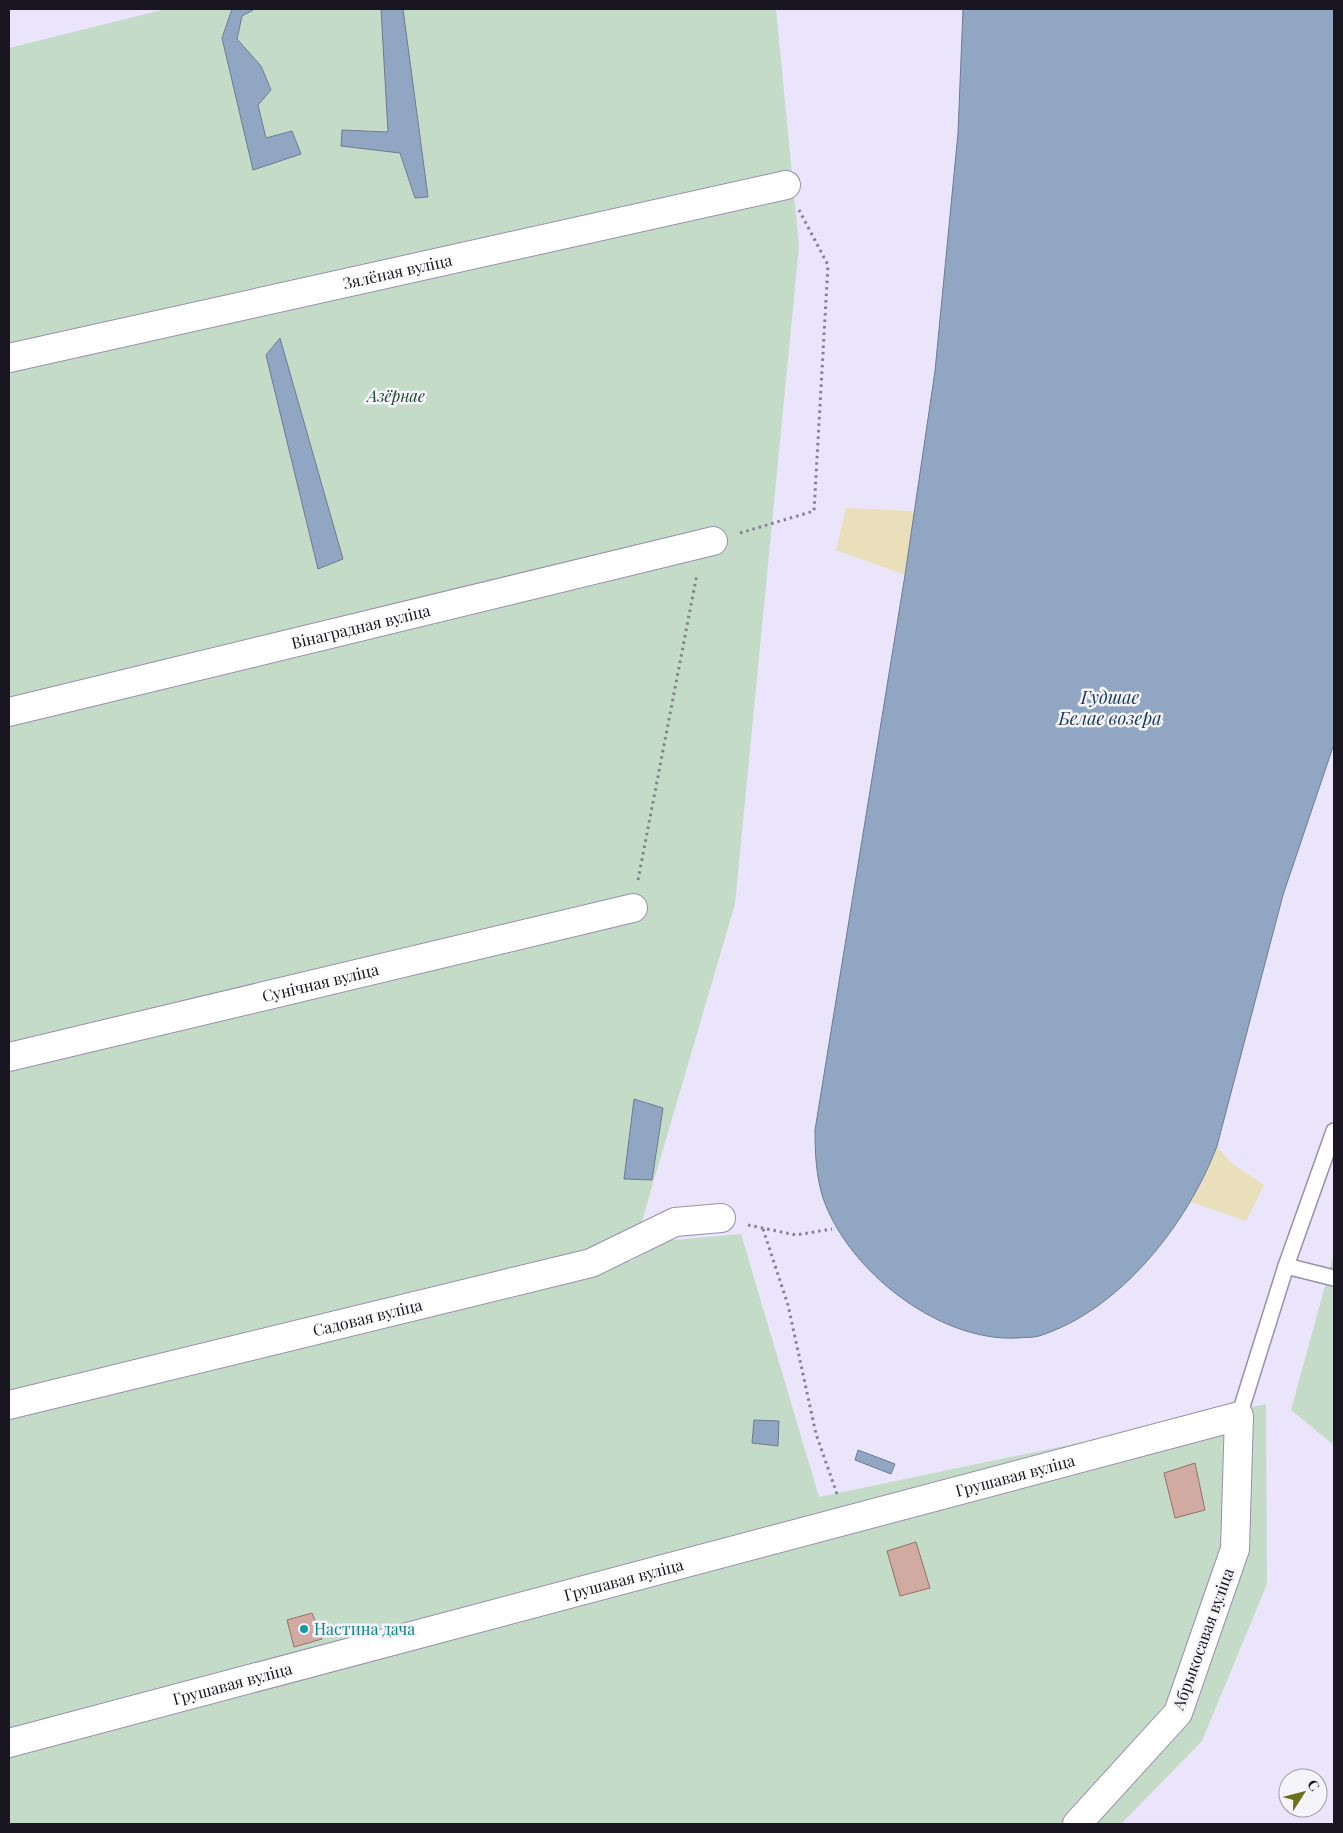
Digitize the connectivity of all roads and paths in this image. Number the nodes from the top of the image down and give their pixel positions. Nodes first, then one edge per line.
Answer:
1 (786, 185) joint
2 (9, 358) edge
3 (708, 543) junction
4 (9, 712) edge
5 (633, 908) joint
6 (9, 1057) edge
7 (1334, 1131) edge
8 (721, 1218) joint
9 (762, 1229) junction
10 (832, 1229) dead end
11 (1286, 1266) junction
12 (1334, 1278) edge
13 (9, 1406) edge
14 (1239, 1416) junction
15 (846, 1520) junction
16 (9, 1744) edge
17 (1077, 1824) edge

1 - 2 street, Зялёная вуліца
1 - 3 path
3 - 4 street, Вінаградная вуліца
3 - 5 path
5 - 6 street, Сунічная вуліца
7 - 11 lane
8 - 9 path
8 - 13 street, Садовая вуліца
9 - 10 path
9 - 15 path
11 - 12 lane
11 - 14 lane
14 - 15 street, Грушавая вуліца
14 - 17 street, Абрыкосавая вуліца
15 - 16 street, Грушавая вуліца

